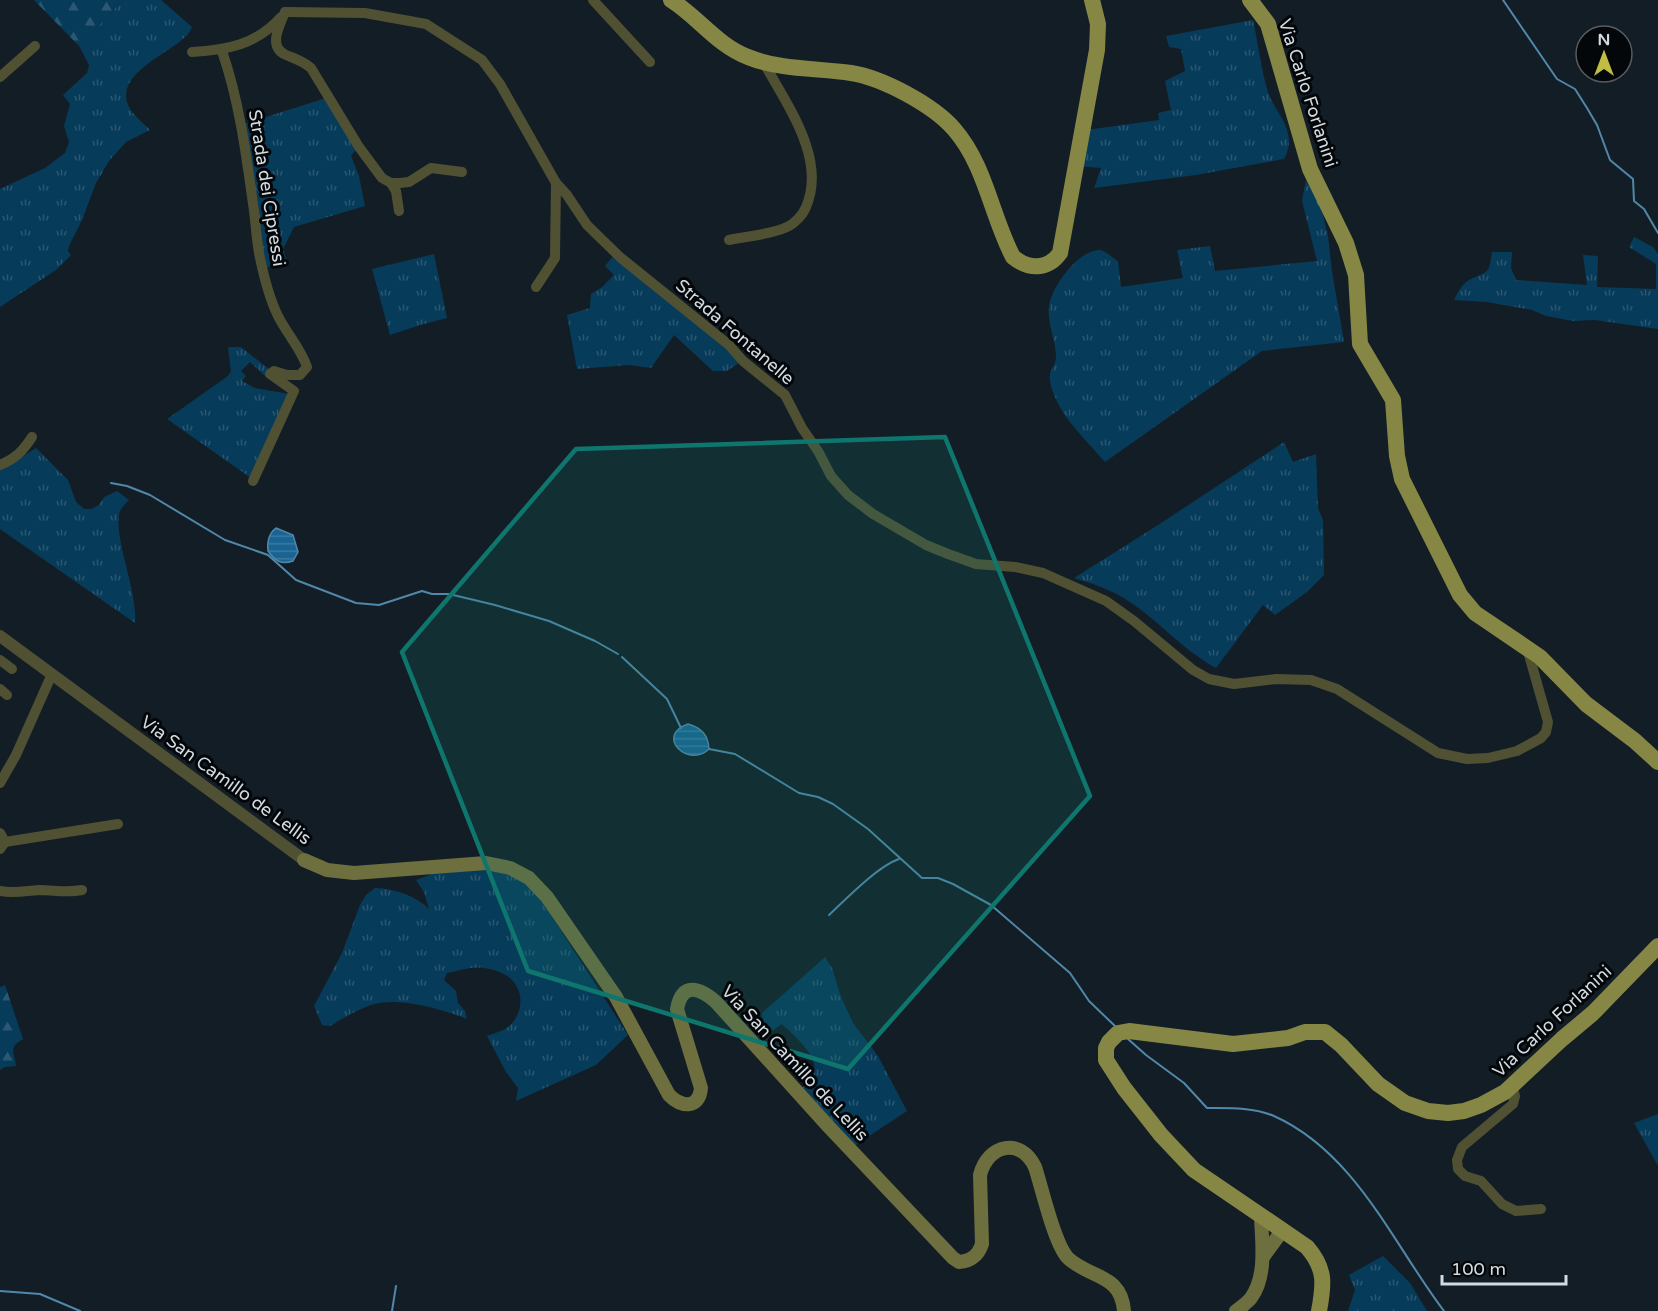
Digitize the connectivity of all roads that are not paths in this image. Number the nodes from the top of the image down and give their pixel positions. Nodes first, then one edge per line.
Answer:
1 (593, 0) edge
2 (672, 0) edge
3 (1092, 0) edge
4 (1250, 0) edge
5 (285, 12) junction
6 (35, 46) dead end
7 (222, 51) junction
8 (192, 52) dead end
9 (650, 62) dead end
10 (765, 63) junction
11 (0, 77) edge
12 (462, 172) dead end
13 (391, 183) junction
14 (556, 183) junction
15 (399, 211) dead end
16 (729, 240) dead end
17 (536, 287) dead end
18 (32, 437) dead end
19 (0, 465) edge
20 (253, 481) dead end
21 (0, 636) edge
22 (1527, 648) junction
23 (0, 660) edge
24 (12, 669) dead end
25 (52, 674) junction
26 (1658, 762) edge
27 (0, 783) edge
28 (118, 824) dead end
29 (2, 841) edge
30 (304, 861) joint
31 (82, 890) dead end
32 (0, 891) edge
33 (1658, 946) edge
34 (1512, 1086) junction
35 (1540, 1209) dead end
36 (1261, 1217) junction
37 (1282, 1231) junction
38 (1263, 1257) junction
39 (1124, 1311) edge
40 (1236, 1311) edge
41 (1319, 1311) edge

1 - 9 street
2 - 10 main road
3 - 10 main road
4 - 22 main road, Via Carlo Forlanini
5 - 7 street
5 - 13 street
5 - 14 street, Strada Fontanelle
6 - 11 street
7 - 8 street
7 - 20 street, Strada dei Cipressi
10 - 16 street
12 - 13 street
13 - 15 street
14 - 17 street
14 - 22 street, Strada Fontanelle
18 - 19 street
21 - 25 street, Via San Camillo de Lellis
22 - 26 main road, Via Carlo Forlanini
23 - 24 street
25 - 27 street
25 - 30 street, Via San Camillo de Lellis
28 - 29 street
30 - 39 main road, Via San Camillo de Lellis
31 - 32 street
33 - 34 main road, Via Carlo Forlanini
34 - 35 street
34 - 36 main road, Via Carlo Forlanini
36 - 37 main road, Via Carlo Forlanini
36 - 38 main road
37 - 38 main road
37 - 41 main road, Via Carlo Forlanini
38 - 40 main road

